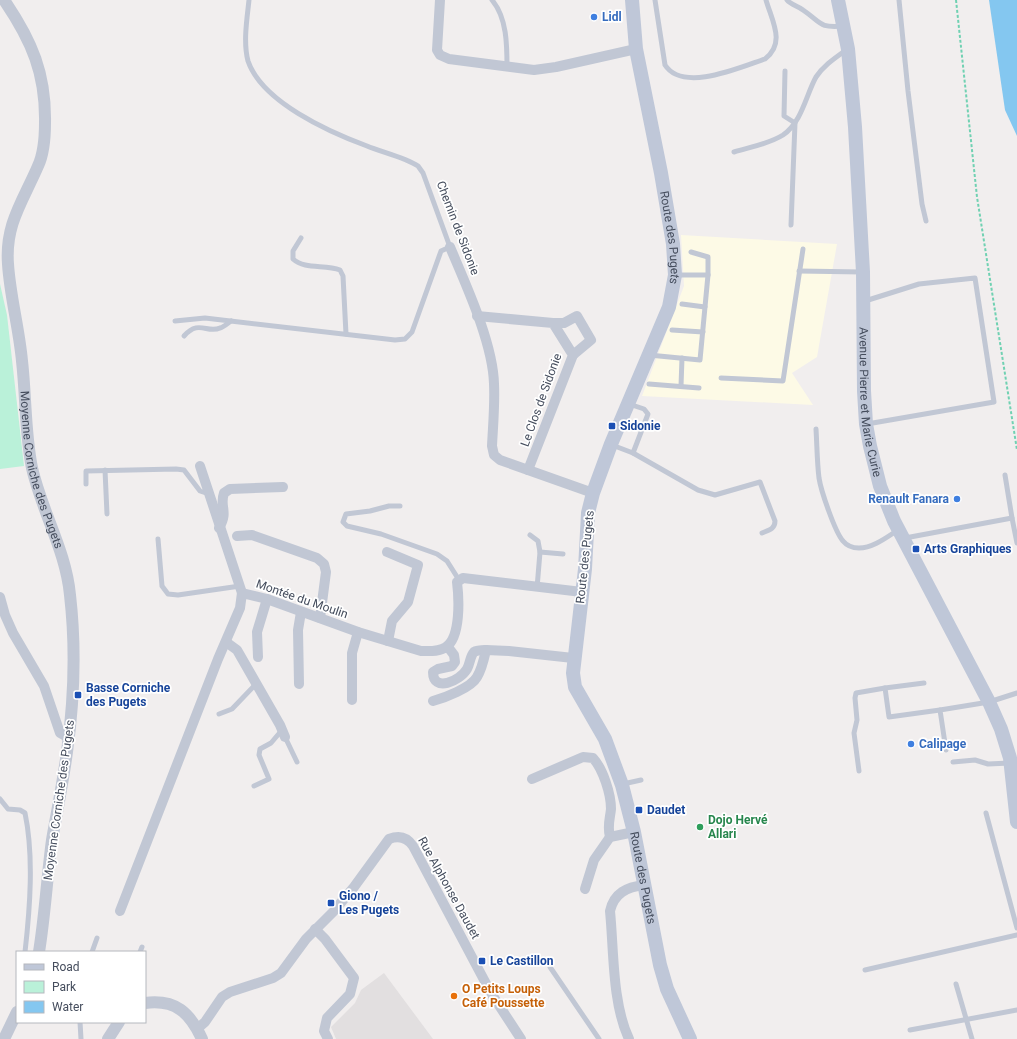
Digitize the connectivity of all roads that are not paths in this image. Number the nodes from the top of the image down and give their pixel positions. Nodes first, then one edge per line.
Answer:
1 (4, 0) edge
2 (249, 0) edge
3 (440, 0) edge
4 (492, 0) edge
5 (632, 0) edge
6 (654, 0) edge
7 (766, 0) edge
8 (787, 0) edge
9 (838, 0) edge
10 (900, 0) edge
11 (844, 26) junction
12 (636, 49) junction
13 (848, 49) junction
14 (507, 67) junction
15 (785, 70) dead end
16 (795, 123) junction
17 (734, 152) dead end
18 (926, 221) dead end
19 (791, 225) dead end
20 (301, 238) dead end
21 (450, 247) junction
22 (803, 250) dead end
23 (691, 252) dead end
24 (799, 271) junction
25 (863, 272) junction
26 (675, 275) junction
27 (708, 275) junction
28 (863, 301) junction
29 (682, 304) dead end
30 (705, 307) junction
31 (478, 316) junction
32 (175, 321) dead end
33 (231, 321) junction
34 (553, 323) junction
35 (672, 330) dead end
36 (703, 332) junction
37 (346, 334) junction
38 (184, 336) dead end
39 (573, 355) junction
40 (648, 355) junction
41 (682, 358) junction
42 (720, 378) dead end
43 (649, 384) dead end
44 (681, 386) junction
45 (699, 388) dead end
46 (628, 404) junction
47 (866, 424) junction
48 (816, 429) dead end
49 (611, 444) junction
50 (633, 453) junction
51 (200, 466) dead end
52 (105, 470) junction
53 (528, 470) junction
54 (1005, 475) dead end
55 (86, 484) dead end
56 (283, 487) dead end
57 (593, 493) junction
58 (209, 494) junction
59 (400, 506) dead end
60 (107, 514) dead end
61 (1012, 518) junction
62 (219, 528) junction
63 (762, 533) dead end
64 (530, 534) dead end
65 (897, 535) junction
66 (237, 536) dead end
67 (158, 539) dead end
68 (1017, 543) edge
69 (387, 552) dead end
70 (540, 552) junction
71 (563, 554) dead end
72 (459, 580) junction
73 (537, 588) junction
74 (241, 590) junction
75 (582, 592) junction
76 (0, 597) edge
77 (267, 599) junction
78 (301, 612) junction
79 (320, 618) junction
80 (358, 632) junction
81 (388, 641) junction
82 (226, 642) junction
83 (448, 646) junction
84 (486, 650) junction
85 (258, 657) dead end
86 (573, 658) junction
87 (257, 683) junction
88 (924, 683) dead end
89 (299, 684) dead end
90 (885, 688) junction
91 (1017, 693) edge
92 (352, 700) dead end
93 (433, 701) dead end
94 (984, 703) junction
95 (940, 710) junction
96 (219, 714) dead end
97 (284, 734) junction
98 (68, 738) junction
99 (946, 750) dead end
100 (297, 762) dead end
101 (953, 762) dead end
102 (1011, 763) junction
103 (859, 770) dead end
104 (532, 779) dead end
105 (641, 780) dead end
106 (622, 785) junction
107 (254, 786) dead end
108 (0, 799) edge
109 (1016, 804) edge
110 (986, 813) dead end
111 (1017, 822) edge
112 (634, 832) junction
113 (610, 837) junction
114 (644, 884) junction
115 (585, 889) dead end
116 (120, 911) dead end
117 (1017, 928) edge
118 (315, 929) junction
119 (1017, 935) edge
120 (97, 938) dead end
121 (25, 951) edge
122 (39, 951) edge
123 (92, 951) edge
124 (550, 967) dead end
125 (866, 970) dead end
126 (956, 984) dead end
127 (146, 1003) edge
128 (1017, 1010) edge
129 (16, 1014) edge
130 (966, 1019) junction
131 (80, 1023) edge
132 (118, 1023) edge
133 (910, 1030) dead end
134 (200, 1034) edge
135 (4, 1039) edge
136 (81, 1039) edge
137 (108, 1039) edge
138 (328, 1039) edge
139 (521, 1039) edge
140 (599, 1039) edge
141 (629, 1039) edge
142 (690, 1039) edge
143 (972, 1039) edge

1 - 98 street, Moyenne Corniche des Pugets
2 - 21 lane, Chemin de Sidonie
3 - 14 street
4 - 14 lane
5 - 12 main road, Route des Pugets
6 - 7 lane
8 - 11 lane
9 - 11 main road, Avenue Pierre et Marie Curie
10 - 18 lane
11 - 13 main road, Avenue Pierre et Marie Curie
12 - 14 street
12 - 26 main road, Route des Pugets
13 - 16 lane
13 - 25 main road, Avenue Pierre et Marie Curie
15 - 16 lane
16 - 17 lane
16 - 19 lane
20 - 37 lane
21 - 31 street, Chemin de Sidonie
21 - 37 lane
22 - 24 lane
23 - 27 lane
24 - 25 lane
24 - 42 lane
25 - 28 main road, Avenue Pierre et Marie Curie
26 - 27 lane
26 - 40 main road, Route des Pugets
27 - 30 lane
28 - 47 main road, Avenue Pierre et Marie Curie
28 - 47 lane
29 - 30 lane
30 - 36 lane
31 - 34 street
31 - 53 street, Chemin de Sidonie
32 - 33 lane
33 - 37 lane
33 - 38 lane
34 - 39 street, Le Clos de Sidonie
34 - 39 street
35 - 36 lane
36 - 41 lane
39 - 53 street, Le Clos de Sidonie
40 - 41 lane
40 - 46 main road, Route des Pugets
41 - 44 lane
43 - 44 lane
44 - 45 lane
46 - 49 main road, Route des Pugets
46 - 50 lane
47 - 65 main road, Avenue Pierre et Marie Curie
48 - 65 lane
49 - 50 lane
49 - 57 main road, Route des Pugets
50 - 63 lane
51 - 58 street
52 - 55 lane
52 - 58 lane
52 - 60 lane
53 - 57 street, Chemin de Sidonie
54 - 61 lane
56 - 62 street
57 - 75 main road, Route des Pugets
58 - 62 street
59 - 72 lane
61 - 65 lane
61 - 68 lane
62 - 74 street
64 - 70 lane
65 - 94 main road, Avenue Pierre et Marie Curie
66 - 79 street
67 - 74 lane
69 - 81 street
70 - 71 lane
70 - 73 lane
72 - 73 street
72 - 83 street
73 - 75 street
74 - 77 street, Montée du Moulin
74 - 82 street, Montée du Moulin
75 - 86 main road, Route des Pugets
76 - 98 street
77 - 78 street, Montée du Moulin
77 - 85 street
78 - 79 street, Montée du Moulin
78 - 89 street
79 - 80 street, Montée du Moulin
80 - 81 street, Montée du Moulin
80 - 92 street
81 - 83 street, Montée du Moulin
82 - 87 street
82 - 116 street, Montée du Moulin
83 - 84 street
84 - 86 street
84 - 93 street
86 - 106 main road, Route des Pugets
87 - 96 lane
87 - 97 street
88 - 90 lane
90 - 95 lane
90 - 103 lane
91 - 94 lane
94 - 95 lane
94 - 102 main road, Avenue Pierre et Marie Curie
95 - 99 lane
97 - 100 lane
97 - 107 lane
98 - 122 street, Moyenne Corniche des Pugets
101 - 102 lane
102 - 109 main road, Avenue Pierre et Marie Curie
104 - 113 street
105 - 106 lane
106 - 112 main road, Route des Pugets
108 - 121 lane
109 - 111 main road, Avenue Pierre et Marie Curie
110 - 117 lane
112 - 113 street
112 - 114 main road, Route des Pugets
113 - 115 street
114 - 141 street
114 - 142 main road, Route des Pugets
118 - 134 street, Rue Alphonse Daudet
118 - 138 street
118 - 139 street, Rue Alphonse Daudet
119 - 125 lane
120 - 123 lane
124 - 140 lane
126 - 130 lane
127 - 134 street
128 - 130 lane
129 - 135 street
130 - 133 lane
130 - 143 lane
131 - 136 lane
132 - 137 street

